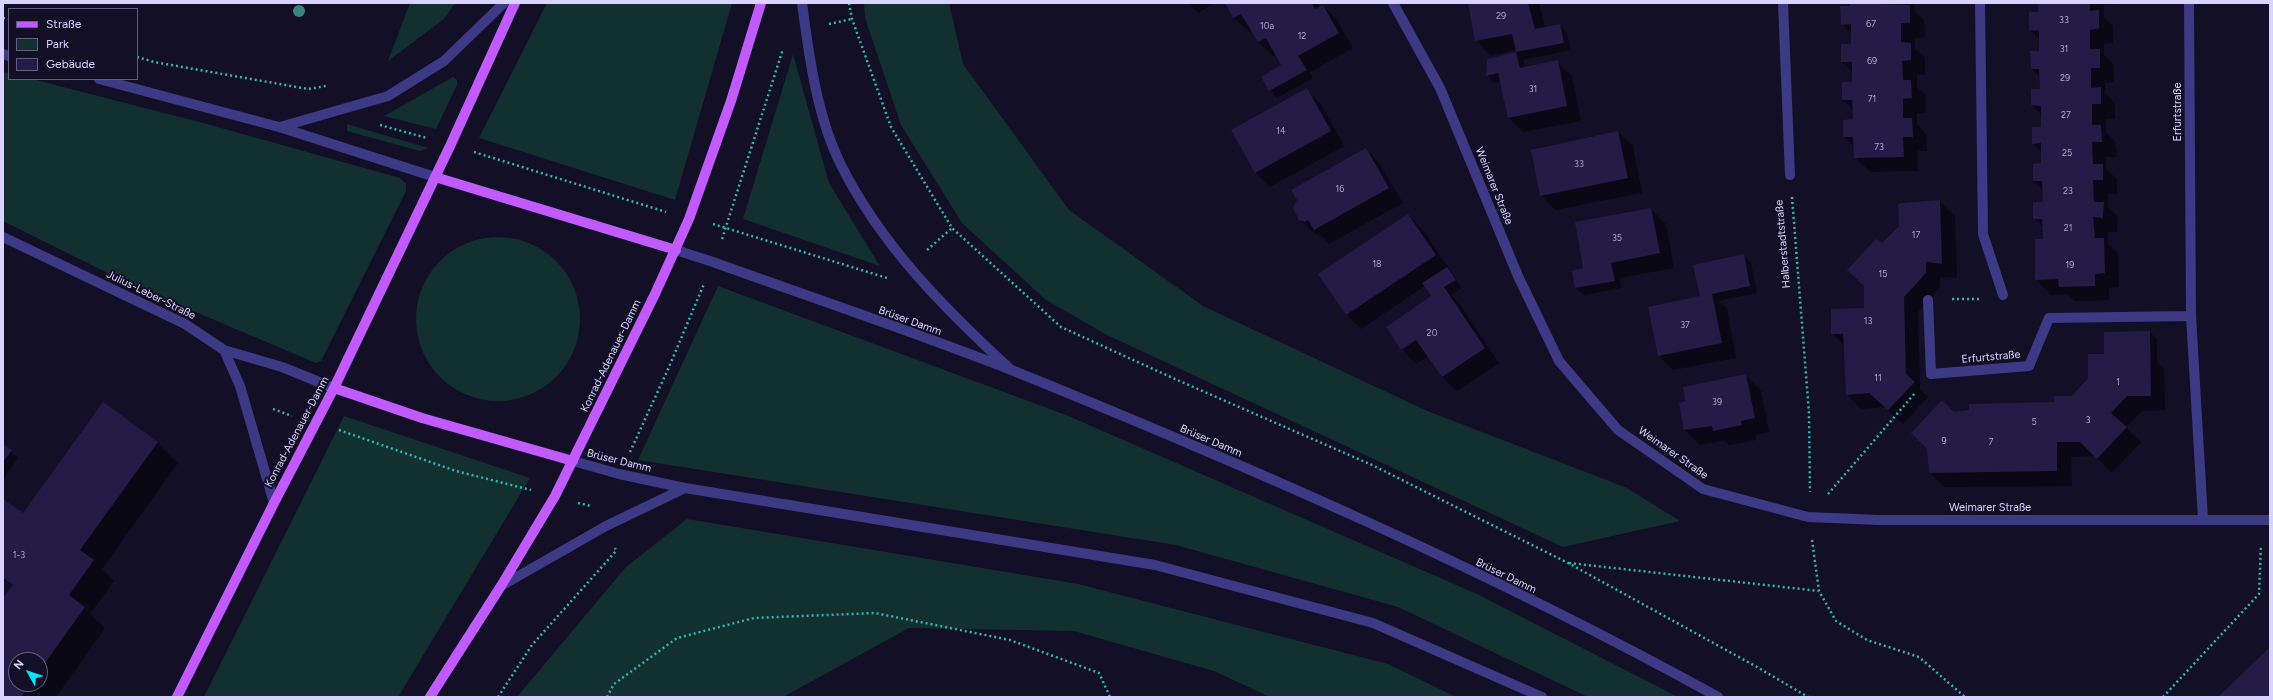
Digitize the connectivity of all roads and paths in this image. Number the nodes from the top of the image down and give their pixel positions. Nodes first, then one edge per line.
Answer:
1 (504, 3) edge
2 (515, 3) edge
3 (761, 3) edge
4 (802, 3) edge
5 (849, 3) edge
6 (1393, 3) edge
7 (1783, 3) edge
8 (1980, 3) edge
9 (2189, 3) edge
10 (852, 19) junction
11 (806, 30) junction
12 (138, 57) edge
13 (103, 80) edge
14 (331, 86) dead end
15 (368, 103) junction
16 (279, 127) junction
17 (451, 144) junction
18 (1790, 175) joint
19 (435, 177) junction
20 (689, 219) junction
21 (727, 227) junction
22 (952, 228) junction
23 (3, 237) edge
24 (676, 250) junction
25 (713, 262) junction
26 (909, 266) junction
27 (2003, 295) joint
28 (1928, 300) joint
29 (2191, 316) junction
30 (224, 350) junction
31 (1012, 371) junction
32 (1931, 374) junction
33 (334, 388) junction
34 (269, 408) dead end
35 (316, 422) junction
36 (573, 461) junction
37 (619, 474) junction
38 (1811, 482) dead end
39 (685, 488) junction
40 (555, 496) junction
41 (274, 503) junction
42 (1808, 517) junction
43 (2203, 519) junction
44 (2266, 520) edge
45 (606, 526) junction
46 (1568, 563) junction
47 (501, 586) junction
48 (1819, 591) junction
49 (177, 697) edge
50 (430, 697) edge
51 (498, 697) edge
52 (607, 697) edge
53 (1110, 697) edge
54 (1542, 697) edge
55 (1718, 697) edge
56 (1808, 697) edge
57 (1965, 697) edge
58 (2163, 697) edge

1 - 15 street
2 - 17 main road, Konrad-Adenauer-Damm
3 - 20 main road, Konrad-Adenauer-Damm
4 - 11 street
5 - 10 path
6 - 42 street, Weimarer Straße
7 - 18 street
8 - 27 street
9 - 29 street, Erfurtstraße
10 - 11 path
10 - 22 path
11 - 21 path
11 - 26 street
12 - 14 path
13 - 16 street
15 - 16 street
15 - 17 path
16 - 19 street
17 - 19 main road, Konrad-Adenauer-Damm
17 - 20 path
18 - 38 path, Halberstadtstraße
19 - 24 main road
19 - 33 main road, Konrad-Adenauer-Damm
20 - 21 path
20 - 24 main road, Konrad-Adenauer-Damm
21 - 25 path
21 - 26 path
22 - 26 path
22 - 46 path
23 - 30 street, Julius-Leber-Straße
24 - 25 street, Brüser Damm
24 - 36 main road, Konrad-Adenauer-Damm
25 - 31 street, Brüser Damm
25 - 37 path
26 - 31 street
27 - 28 path
28 - 32 street
29 - 32 street, Erfurtstraße
29 - 43 street, Erfurtstraße
30 - 33 street, Julius-Leber-Straße
30 - 41 street
31 - 55 street, Brüser Damm
32 - 42 path
33 - 35 main road, Konrad-Adenauer-Damm
33 - 36 main road
34 - 35 path
35 - 40 path
35 - 41 main road, Konrad-Adenauer-Damm
36 - 37 street, Brüser Damm
36 - 40 main road, Konrad-Adenauer-Damm
37 - 39 street, Brüser Damm
39 - 45 street
39 - 54 street, Brüser Damm
40 - 45 path
40 - 47 main road, Konrad-Adenauer-Damm
41 - 49 main road, Konrad-Adenauer-Damm
42 - 43 street, Weimarer Straße
42 - 48 path
43 - 44 street, Weimarer Straße
44 - 58 path
45 - 47 street
45 - 51 path
46 - 48 path
46 - 56 path
47 - 50 main road, Konrad-Adenauer-Damm
48 - 57 path
52 - 53 path

